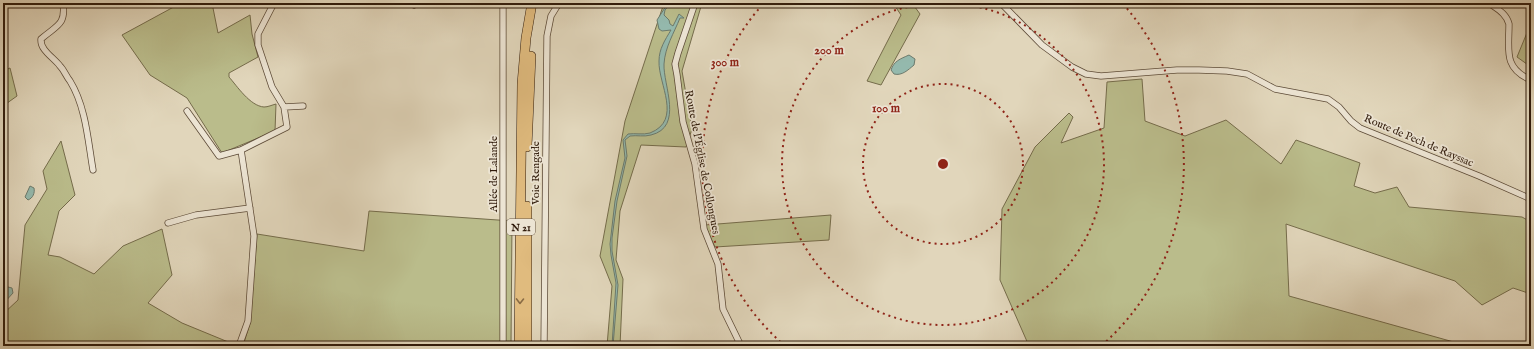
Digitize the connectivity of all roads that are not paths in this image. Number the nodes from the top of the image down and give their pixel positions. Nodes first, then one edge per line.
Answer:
1 (63, 3) edge
2 (274, 3) edge
3 (503, 3) edge
4 (532, 3) edge
5 (537, 3) edge
6 (559, 3) edge
7 (695, 3) edge
8 (1001, 3) edge
9 (1489, 3) edge
10 (1531, 80) edge
11 (303, 106) dead end
12 (284, 107) junction
13 (187, 111) dead end
14 (241, 150) junction
15 (92, 170) dead end
16 (1531, 199) edge
17 (250, 208) junction
18 (168, 222) dead end
19 (239, 346) edge
20 (503, 346) edge
21 (519, 346) edge
22 (528, 346) edge
23 (544, 346) edge
24 (741, 346) edge

1 - 15 street
2 - 12 street
3 - 20 street, Allée de Lalande
4 -> 21 highway, N 21
5 - 22 highway, N 21
6 - 23 street, Voie Rengade
7 - 24 street, Route de l’Église de Collongues
8 - 16 street, Route de Pech de Rayssac
9 - 10 street
11 - 12 street
12 - 14 street
13 - 14 street
14 - 17 street
17 - 18 street
17 - 19 street

